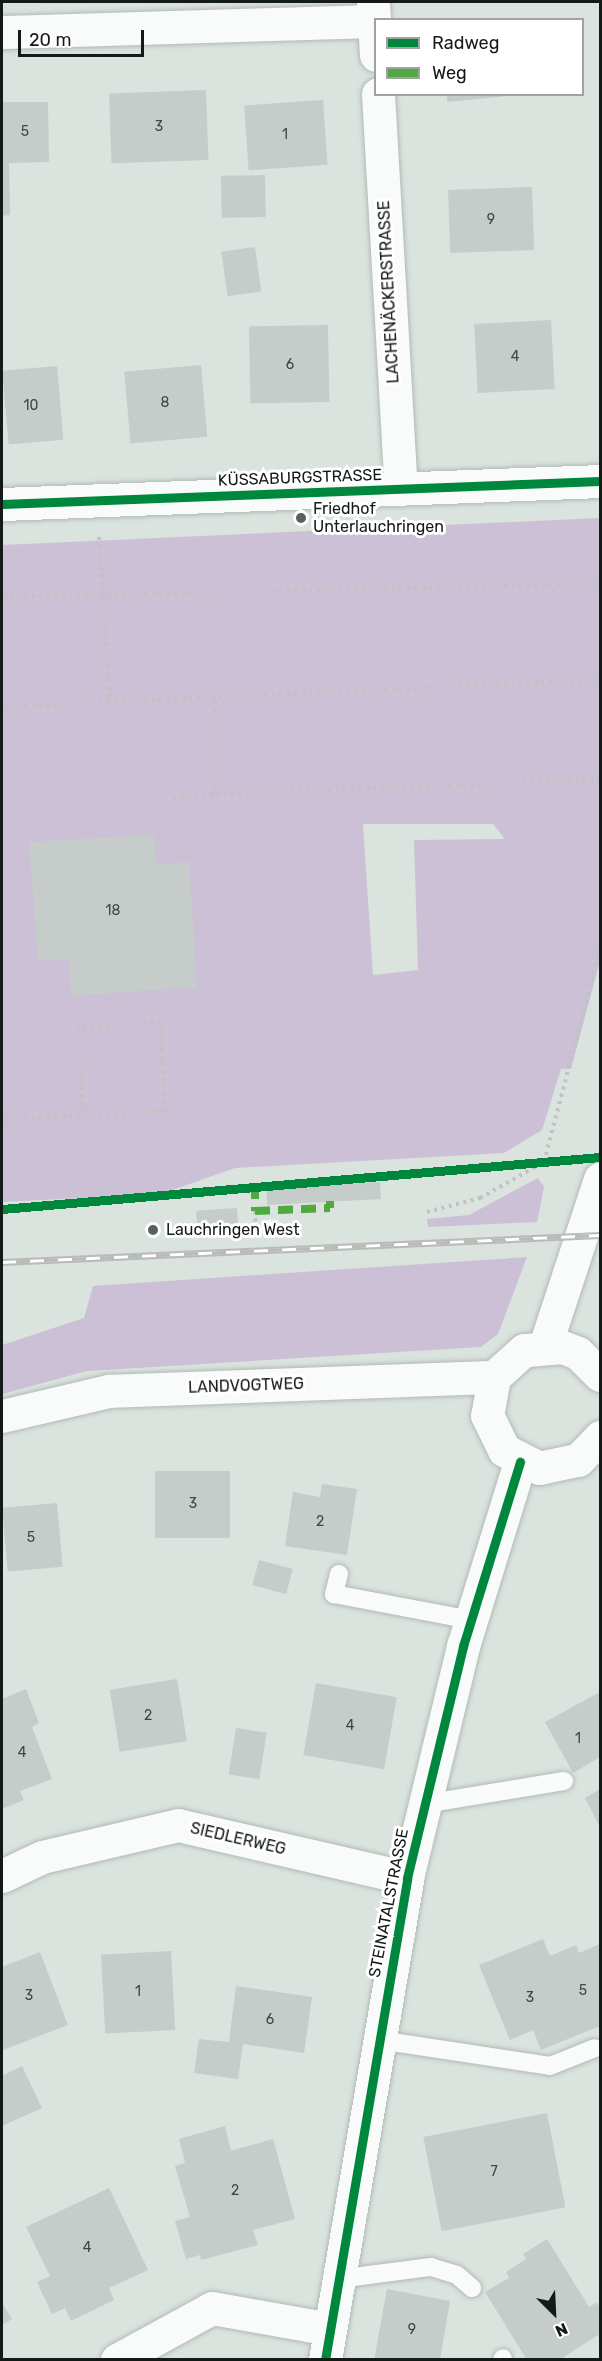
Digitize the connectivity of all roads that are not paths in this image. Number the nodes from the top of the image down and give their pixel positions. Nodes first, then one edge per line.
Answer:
1 (373, 11) edge
2 (2, 32) edge
3 (374, 33) edge
4 (378, 96) edge
5 (600, 481) edge
6 (401, 489) junction
7 (2, 504) edge
8 (589, 1169) edge
9 (545, 1346) junction
10 (600, 1375) edge
11 (494, 1377) junction
12 (2, 1416) edge
13 (598, 1446) edge
14 (520, 1462) junction
15 (339, 1574) dead end
16 (471, 1620) junction
17 (564, 1780) dead end
18 (425, 1804) junction
19 (2, 1876) edge
20 (407, 1878) junction
21 (379, 2040) junction
22 (595, 2048) dead end
23 (339, 2279) junction
24 (472, 2288) dead end
25 (327, 2344) edge
26 (117, 2360) edge

1 - 2 street
1 - 3 street
4 - 6 street, LACHENÄCKERSTRASSE
5 - 6 street, KÜSSABURGSTRASSE
6 - 7 street, KÜSSABURGSTRASSE
8 - 9 street
9 - 10 street
9 - 11 street
11 - 12 street, LANDVOGTWEG
11 - 14 street
13 - 14 street
14 - 16 street, STEINATALSTRASSE
15 - 16 lane
16 - 18 street, STEINATALSTRASSE
17 - 18 lane
18 - 20 street, STEINATALSTRASSE
19 - 20 street, SIEDLERWEG
20 - 21 street, STEINATALSTRASSE
21 - 22 lane
21 - 23 street, STEINATALSTRASSE
23 - 24 lane
23 - 25 street, STEINATALSTRASSE
25 - 26 street

